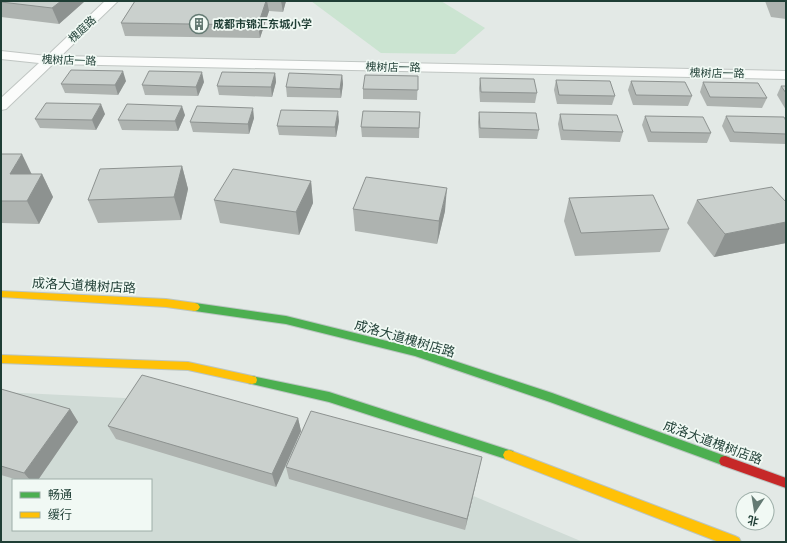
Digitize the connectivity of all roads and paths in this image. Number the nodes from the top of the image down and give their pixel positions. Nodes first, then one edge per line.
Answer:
1 (112, 1) edge
2 (1, 54) edge
3 (49, 60) junction
4 (786, 74) edge
5 (1, 106) edge
6 (1, 294) edge
7 (1, 359) edge
8 (786, 483) edge
9 (736, 542) edge

1 - 3 street, 槐庭路
2 - 3 street, 槐树店一路
3 - 4 street, 槐树店一路
3 - 5 street, 槐庭路
6 - 8 main road, 成洛大道槐树店路
7 - 9 main road

